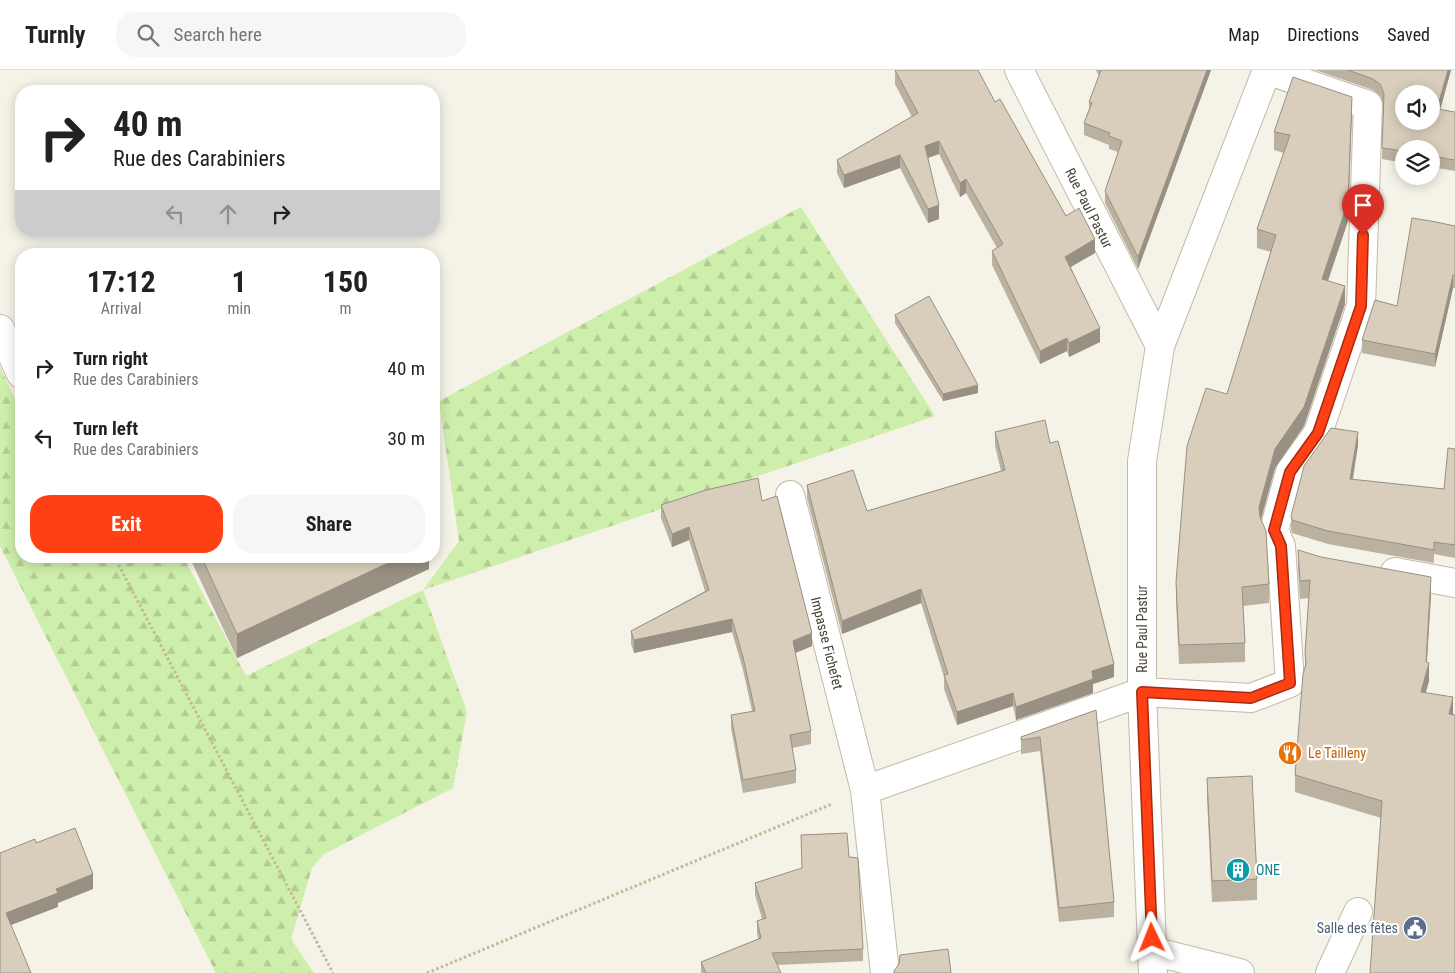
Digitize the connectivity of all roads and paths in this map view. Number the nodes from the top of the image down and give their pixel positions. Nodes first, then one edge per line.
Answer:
1 (1019, 70) edge
2 (1267, 70) edge
3 (0, 330) edge
4 (1160, 346) junction
5 (15, 361) edge
6 (790, 495) dead end
7 (1281, 546) junction
8 (1307, 554) edge
9 (118, 563) edge
10 (1372, 568) edge
11 (1455, 583) edge
12 (1142, 692) junction
13 (865, 790) junction
14 (1358, 912) dead end
15 (1153, 962) edge
16 (333, 973) edge
17 (426, 973) edge
18 (885, 973) edge
19 (1240, 973) edge
20 (1330, 973) edge

1 - 4 street, Rue Paul Pastur
2 - 4 street, Rue Paul Pastur
2 - 7 street
3 - 5 street
4 - 12 street, Rue Paul Pastur
6 - 13 street, Impasse Fichefet
7 - 8 street
7 - 12 street
9 - 16 path
10 - 11 street
12 - 13 street
12 - 15 street, Rue Paul Pastur
13 - 17 path
13 - 18 street, Impasse Fichefet
14 - 20 street
15 - 19 street

